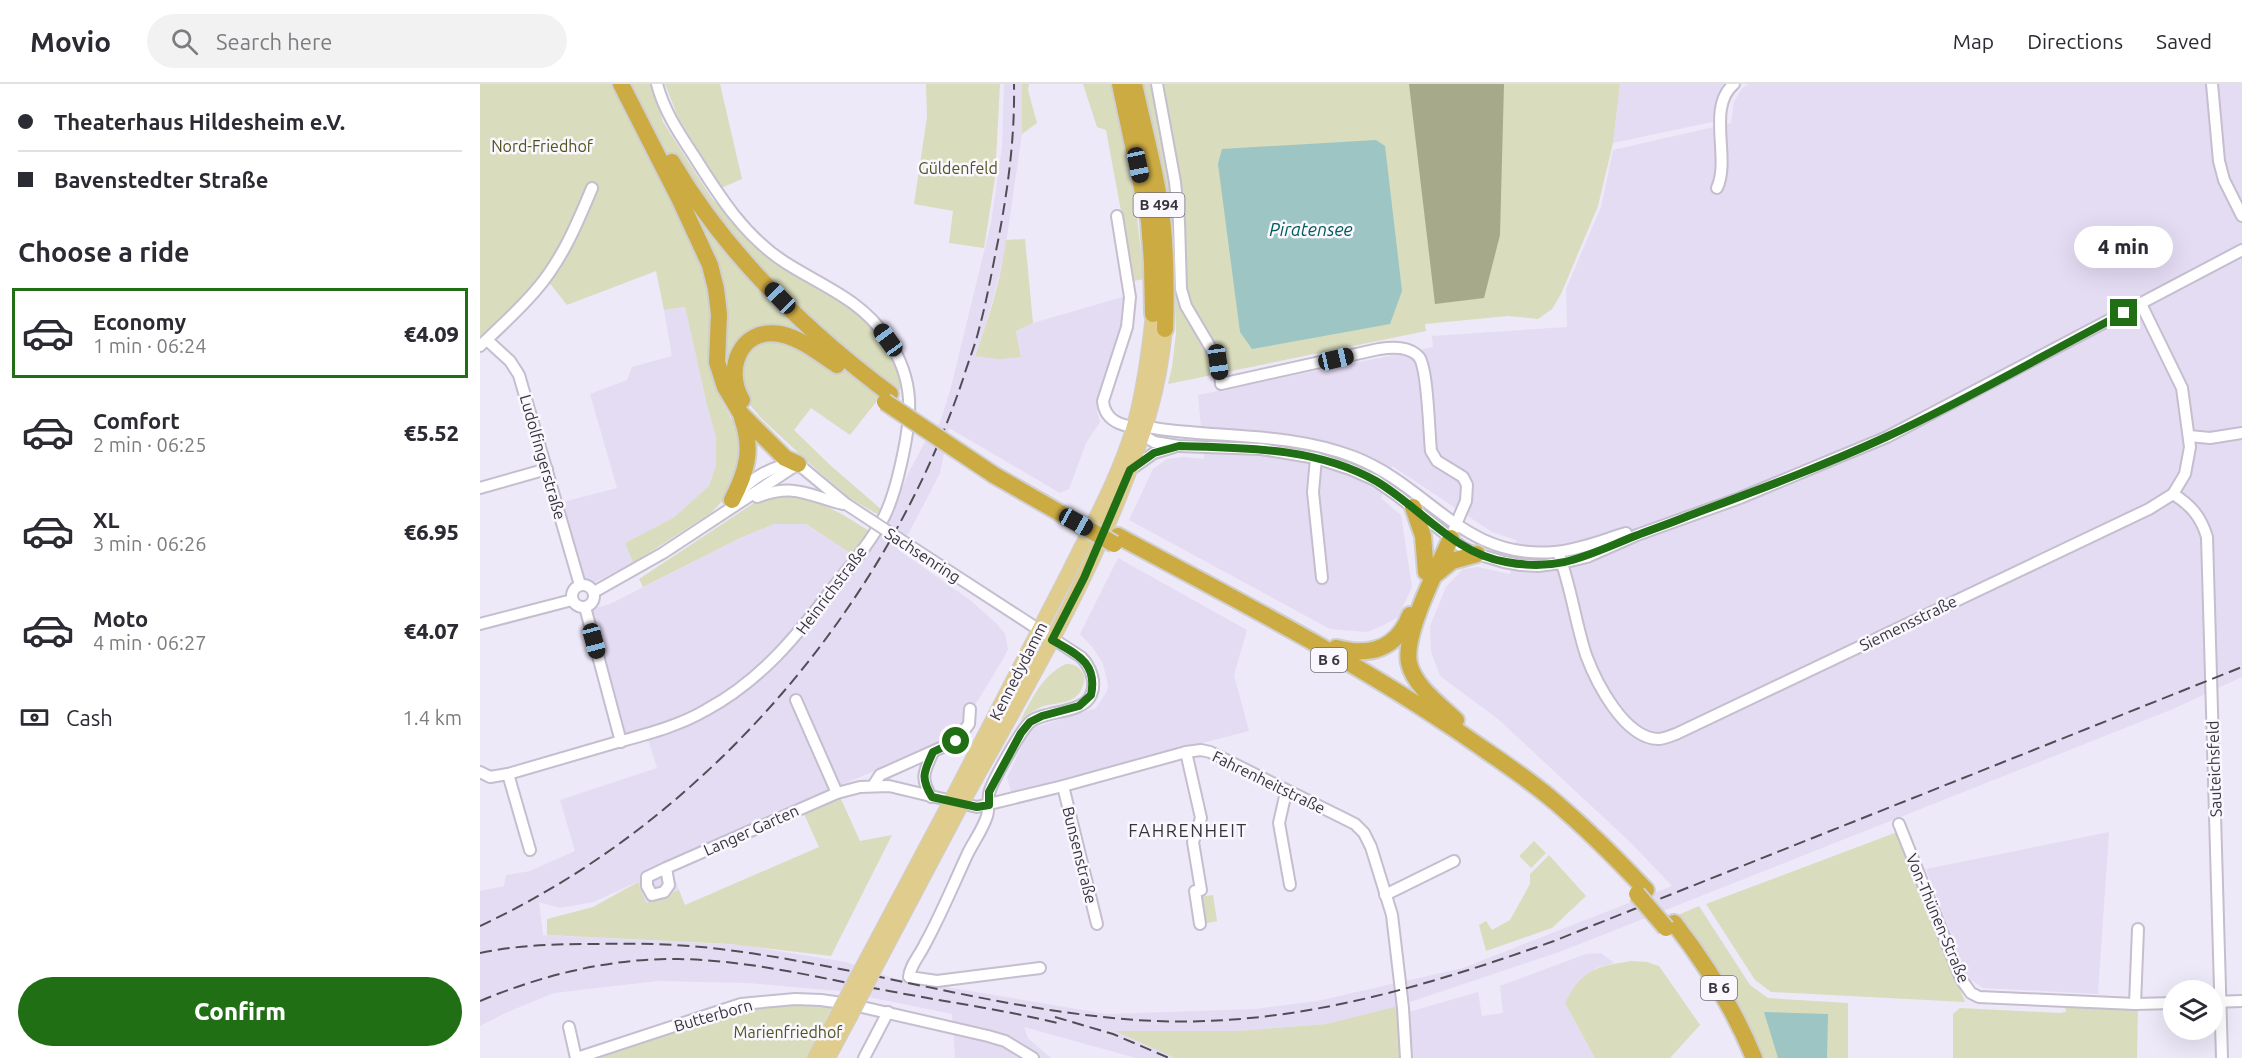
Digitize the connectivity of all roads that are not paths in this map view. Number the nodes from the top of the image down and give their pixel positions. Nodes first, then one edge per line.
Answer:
1 (621, 84) edge
2 (631, 84) edge
3 (657, 84) edge
4 (1120, 84) edge
5 (1134, 84) edge
6 (1157, 84) edge
7 (1734, 84) edge
8 (2212, 84) edge
9 (650, 134) junction
10 (666, 172) junction
11 (592, 188) dead end
12 (1717, 188) dead end
13 (1117, 216) dead end
14 (2242, 216) edge
15 (2242, 250) edge
16 (2141, 304) junction
17 (1153, 314) joint
18 (1165, 328) joint
19 (483, 343) edge
20 (837, 365) junction
21 (887, 398) junction
22 (741, 414) junction
23 (1141, 430) junction
24 (2242, 433) edge
25 (2189, 436) junction
26 (1179, 446) junction
27 (1316, 458) junction
28 (798, 464) junction
29 (547, 469) junction
30 (1130, 470) junction
31 (480, 488) edge
32 (2173, 494) junction
33 (736, 502) junction
34 (846, 504) junction
35 (1413, 507) junction
36 (1105, 514) junction
37 (1450, 531) junction
38 (1116, 540) junction
39 (1477, 554) junction
40 (1560, 558) junction
41 (1431, 573) junction
42 (1322, 578) dead end
43 (580, 585) junction
44 (594, 592) junction
45 (572, 600) junction
46 (585, 607) junction
47 (480, 624) edge
48 (1038, 631) junction
49 (1052, 640) junction
50 (1315, 642) junction
51 (796, 700) dead end
52 (970, 709) dead end
53 (621, 742) junction
54 (933, 752) junction
55 (1186, 752) junction
56 (1516, 771) junction
57 (480, 772) edge
58 (508, 774) junction
59 (873, 786) junction
60 (1063, 786) junction
61 (1286, 792) junction
62 (1536, 792) junction
63 (837, 793) junction
64 (960, 796) junction
65 (932, 797) junction
66 (989, 805) junction
67 (1899, 824) dead end
68 (530, 850) dead end
69 (1454, 861) dead end
70 (666, 868) dead end
71 (1290, 885) dead end
72 (1385, 895) junction
73 (1096, 924) dead end
74 (1200, 924) dead end
75 (1670, 925) junction
76 (2138, 929) dead end
77 (1040, 968) dead end
78 (2216, 980) edge
79 (2242, 1001) edge
80 (2223, 1002) edge
81 (2163, 1003) edge
82 (2135, 1004) junction
83 (888, 1012) junction
84 (844, 1015) junction
85 (569, 1027) dead end
86 (2220, 1040) edge
87 (576, 1058) edge
88 (815, 1058) edge
89 (828, 1058) edge
90 (864, 1058) edge
91 (1033, 1058) edge
92 (1406, 1058) edge
93 (1744, 1058) edge
94 (1754, 1058) edge
95 (2222, 1058) edge

1 - 9 highway, B 6
2 - 9 highway, B 6
3 - 53 street, Heinrichstraße
4 - 17 highway, B 494
5 - 18 highway, B 494
6 - 37 street
7 - 12 street
8 - 14 street
9 - 10 highway, B 6
9 - 21 highway, B 6
10 - 20 highway, B 6
10 - 22 highway
11 - 19 street
13 - 23 street
15 - 16 street
16 - 25 street
16 - 40 street
17 - 23 main road, Kennedydamm / B 494
18 - 23 main road, B 494
19 - 29 street, Ludolfingerstraße
20 - 21 highway, B 6
20 - 28 highway
21 - 38 highway, B 6
22 - 28 highway
22 - 33 highway
23 - 26 street
23 - 30 main road, Kennedydamm / B 494
23 - 36 main road, Kennedydamm / B 494
23 - 37 street
24 - 25 street
25 - 32 street
26 - 27 street
26 - 30 street
27 - 35 street
27 - 42 street
28 - 33 street
28 - 34 street, Sachsenring
29 - 31 street
29 - 43 street, Ludolfingerstraße
30 - 36 main road, Kennedydamm / B 494
32 - 40 street, Siemensstraße
32 - 78 street, Sauteichsfeld
33 - 34 street
33 - 44 street
34 - 48 street, Sachsenring, bridge
35 - 37 street
35 - 41 highway
36 - 48 main road, Kennedydamm
36 - 49 main road, Kennedydamm
37 - 39 street
37 - 40 street
37 - 41 highway
38 - 50 highway, B 6
38 - 62 highway, B 6
39 - 40 street
39 - 41 highway
41 - 50 highway
41 - 56 highway
43 - 44 street
43 - 45 street
44 - 46 street
45 - 46 street
45 - 47 street
46 - 53 street
48 - 49 street, Sachsenring
48 - 64 main road, Kennedydamm
49 - 64 main road, Kennedydamm
49 - 66 street, Sachsenring
50 - 56 highway, B 6
51 - 63 street
52 - 54 street, Langer Garten
53 - 58 street, Heinrichstraße
54 - 59 street, Langer Garten
54 - 65 street
55 - 60 street, Fahrenheitstraße
55 - 61 street, Fahrenheitstraße
55 - 74 street
56 - 62 highway, B 6
57 - 58 street, Heinrichstraße
58 - 68 street
59 - 63 street, Langer Garten
59 - 65 street, Langer Garten
60 - 66 street, Fahrenheitstraße
60 - 73 street, Bunsenstraße
61 - 71 street
61 - 72 street, Fahrenheitstraße
62 - 75 highway, B 6, bridge
63 - 70 street, Langer Garten
64 - 84 main road, Kennedydamm, bridge
65 - 66 street, Langer Garten
66 - 77 street
67 - 82 street, Von-Thünen-Straße
69 - 72 street
72 - 92 street, Fahrenheitstraße
75 - 93 highway, B 6
75 - 94 highway, B 6
76 - 82 street
79 - 80 street
81 - 82 street, Von-Thünen-Straße
83 - 87 street, Butterborn
83 - 90 street
83 - 91 street, Butterborn
84 - 88 main road, Kennedydamm
84 - 89 main road, Kennedydamm
85 - 87 street
86 - 95 street, Sauteichsfeld

